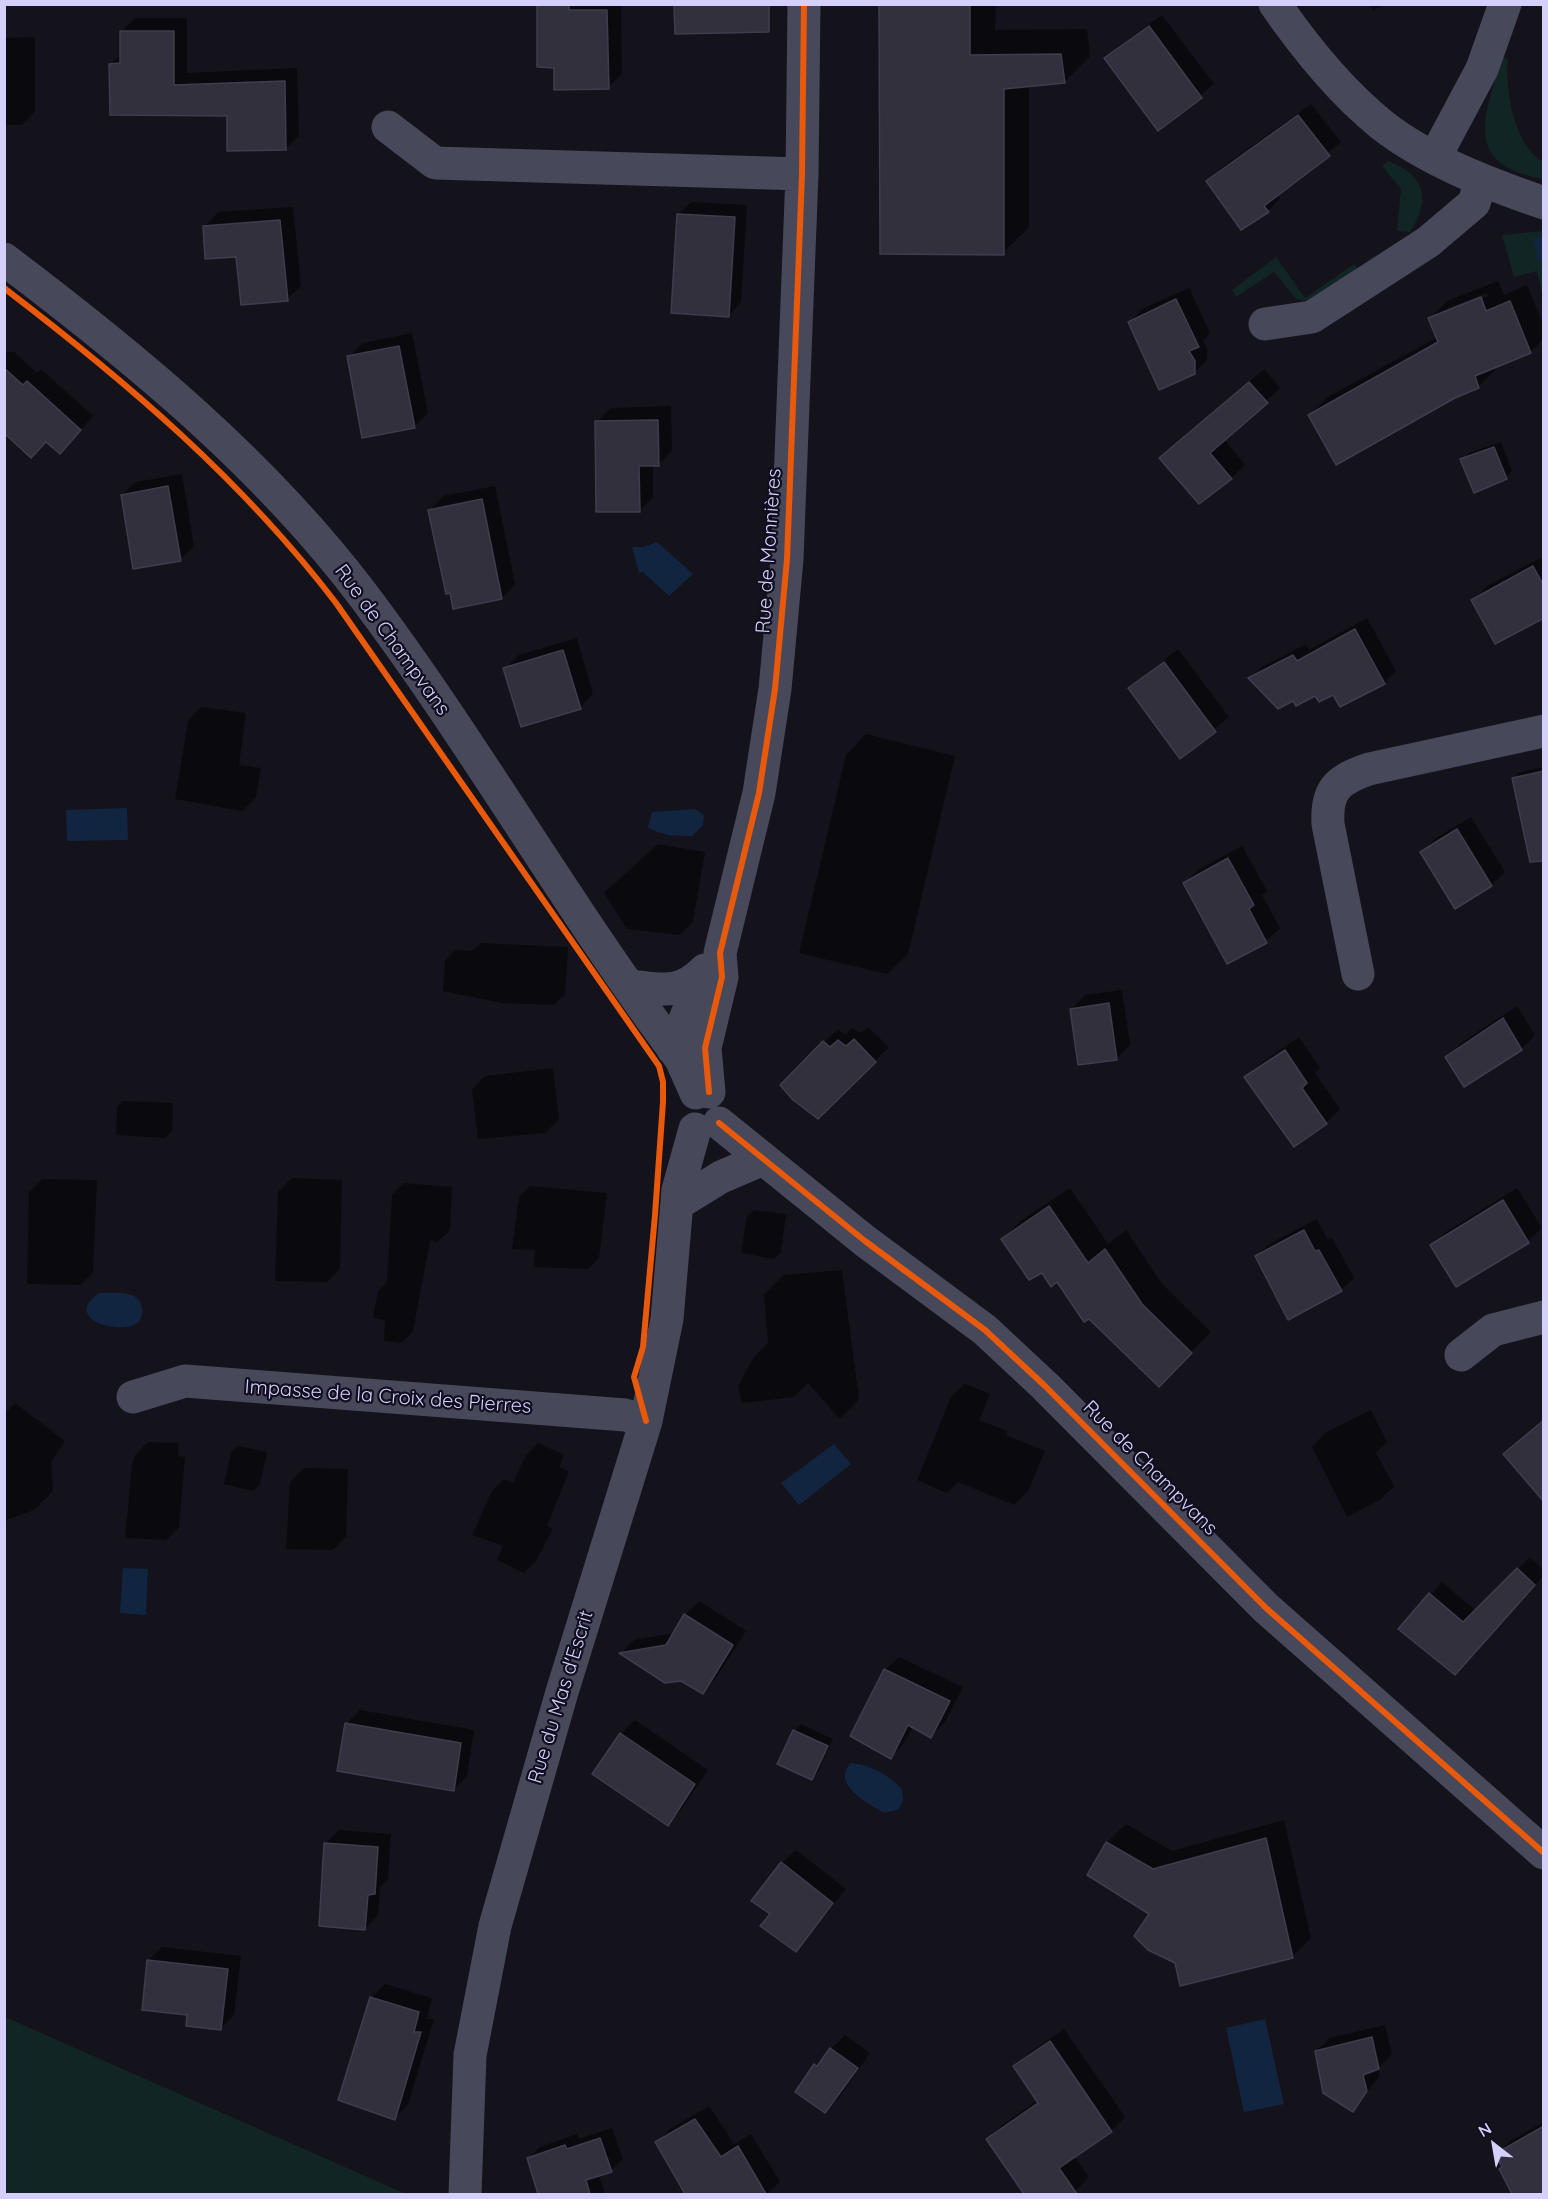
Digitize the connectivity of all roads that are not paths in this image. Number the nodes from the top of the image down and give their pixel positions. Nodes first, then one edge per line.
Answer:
1 (804, 4) edge
2 (1275, 4) edge
3 (1505, 4) edge
4 (388, 127) dead end
5 (1436, 157) junction
6 (802, 174) junction
7 (1481, 181) junction
8 (1544, 203) edge
9 (4, 259) edge
10 (1265, 324) dead end
11 (1544, 731) edge
12 (712, 962) junction
13 (1358, 974) dead end
14 (629, 986) junction
15 (673, 1048) junction
16 (702, 1093) junction
17 (707, 1126) junction
18 (764, 1159) junction
19 (677, 1204) junction
20 (1544, 1317) edge
21 (1461, 1355) dead end
22 (133, 1397) dead end
23 (646, 1421) junction
24 (1544, 1853) edge
25 (465, 2194) edge

1 - 6 street, Rue de Monnières
2 - 5 street
3 - 5 street
4 - 6 street
5 - 7 street
6 - 12 street, Rue de Monnières
7 - 8 street
7 - 10 street
9 - 14 street, Rue de Champvans
11 - 13 street
12 - 14 street
12 - 15 street, Rue de Monnières
12 - 16 street, Rue de Monnières
14 - 15 street, Rue de Champvans
15 - 16 street, Rue de Champvans
16 - 17 street, Rue de Champvans
17 - 18 street, Rue de Champvans
17 - 19 street, Rue du Mas d'Escrit
18 - 19 street
18 - 24 street, Rue de Champvans
19 - 23 street, Rue du Mas d'Escrit
20 - 21 street
22 - 23 street, Impasse de la Croix des Pierres
23 - 25 street, Rue du Mas d'Escrit

